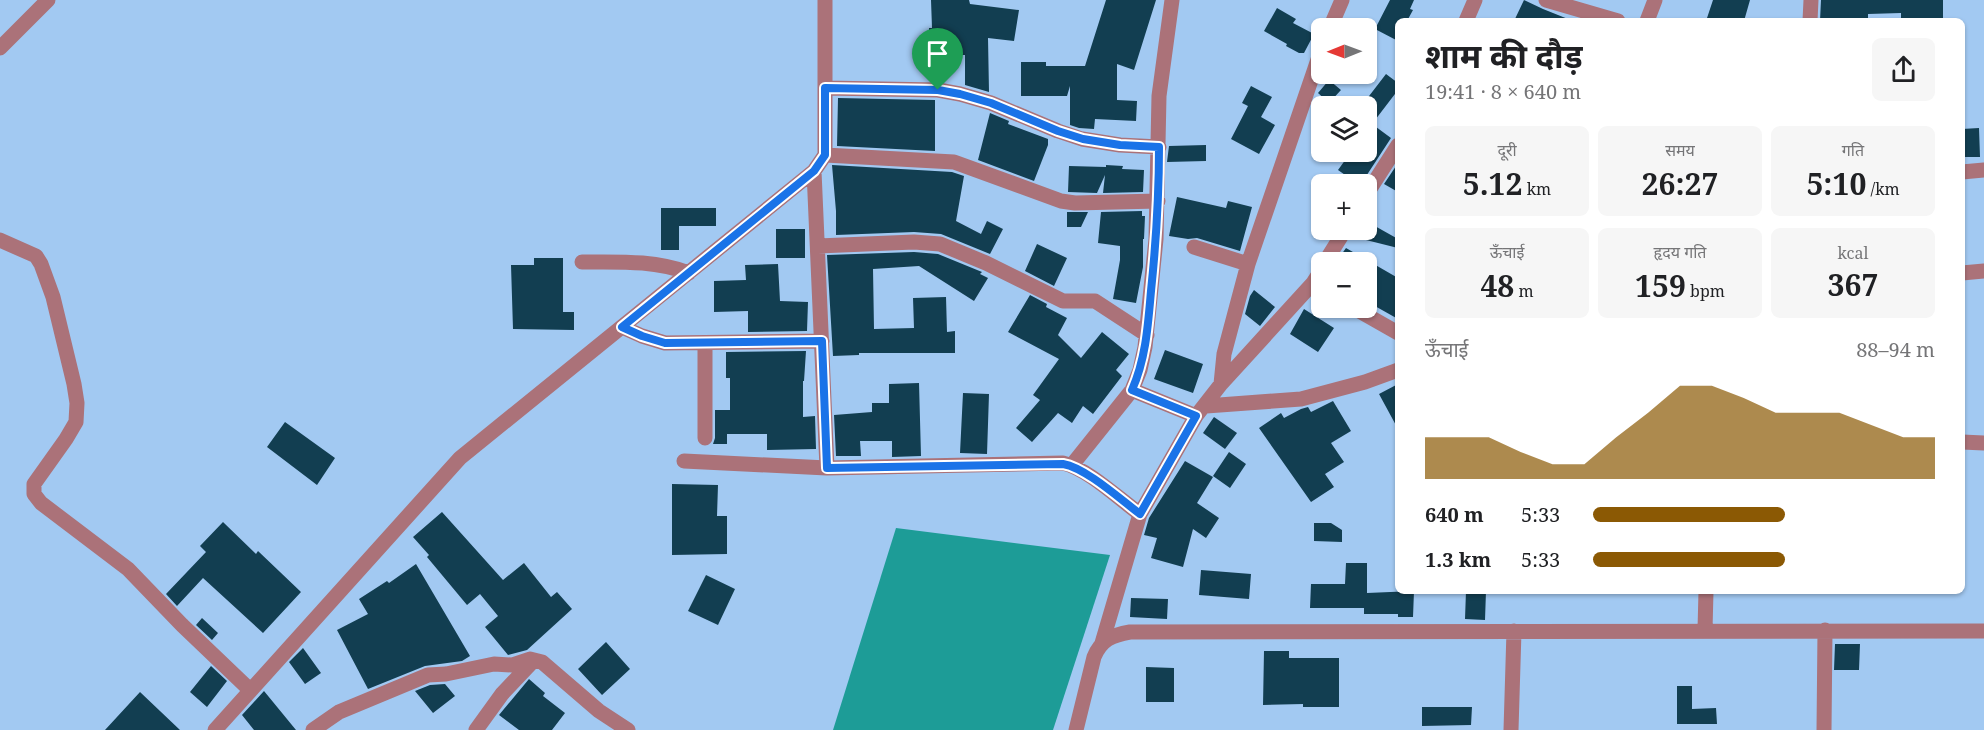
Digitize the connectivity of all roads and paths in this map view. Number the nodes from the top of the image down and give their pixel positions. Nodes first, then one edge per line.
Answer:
1 (48, 0) edge
2 (825, 0) edge
3 (1172, 0) edge
4 (1342, 0) edge
5 (1475, 0) edge
6 (1546, 0) edge
7 (1655, 0) edge
8 (1811, 0) edge
9 (1334, 18) edge
10 (1467, 18) edge
11 (1608, 18) edge
12 (1648, 18) edge
13 (1810, 18) edge
14 (0, 48) edge
15 (1311, 80) edge
16 (825, 88) junction
17 (1159, 147) junction
18 (1395, 151) edge
19 (825, 155) junction
20 (1984, 170) edge
21 (814, 171) junction
22 (1965, 172) edge
23 (1377, 178) edge
24 (1158, 201) junction
25 (0, 240) edge
26 (818, 246) junction
27 (1194, 247) dead end
28 (582, 262) dead end
29 (1248, 264) junction
30 (1984, 272) edge
31 (689, 273) junction
32 (1965, 273) edge
33 (1311, 292) edge
34 (1372, 318) edge
35 (622, 327) junction
36 (1395, 331) edge
37 (1147, 335) junction
38 (822, 341) junction
39 (705, 343) junction
40 (1395, 371) edge
41 (1221, 384) junction
42 (1132, 390) junction
43 (1201, 411) junction
44 (705, 438) dead end
45 (1965, 442) edge
46 (1984, 443) edge
47 (684, 462) dead end
48 (1072, 465) junction
49 (827, 468) junction
50 (1140, 514) junction
51 (1706, 594) edge
52 (1705, 630) junction
53 (1825, 630) junction
54 (1984, 631) edge
55 (1514, 632) junction
56 (1102, 643) junction
57 (534, 660) junction
58 (250, 690) junction
59 (215, 730) edge
60 (313, 730) edge
61 (476, 730) edge
62 (628, 730) edge
63 (1076, 730) edge
64 (1511, 730) edge
65 (1824, 730) edge

1 - 14 street
2 - 16 street
3 - 17 street
4 - 9 street
5 - 10 street
6 - 11 street
7 - 12 street
8 - 13 street
15 - 29 street
16 - 17 street
16 - 19 street
17 - 24 street
18 - 23 street
19 - 21 street
19 - 24 street
20 - 22 street
21 - 26 street
21 - 31 street
24 - 37 street
25 - 58 street
26 - 37 street
26 - 38 street
27 - 29 street
28 - 31 street
29 - 41 street
30 - 32 street
31 - 35 street
33 - 41 street
34 - 36 street
35 - 39 street
35 - 58 street
37 - 42 street
38 - 39 street
38 - 49 street
39 - 44 street
40 - 43 street
41 - 43 street
42 - 43 street
42 - 48 street
43 - 50 street
45 - 46 street
47 - 49 street
48 - 49 street
48 - 50 street
50 - 56 street
51 - 52 street
52 - 53 street
52 - 55 street
53 - 54 street
53 - 65 street
55 - 56 street
55 - 64 street
56 - 63 street
57 - 60 street
57 - 61 street
57 - 62 street
58 - 59 street

